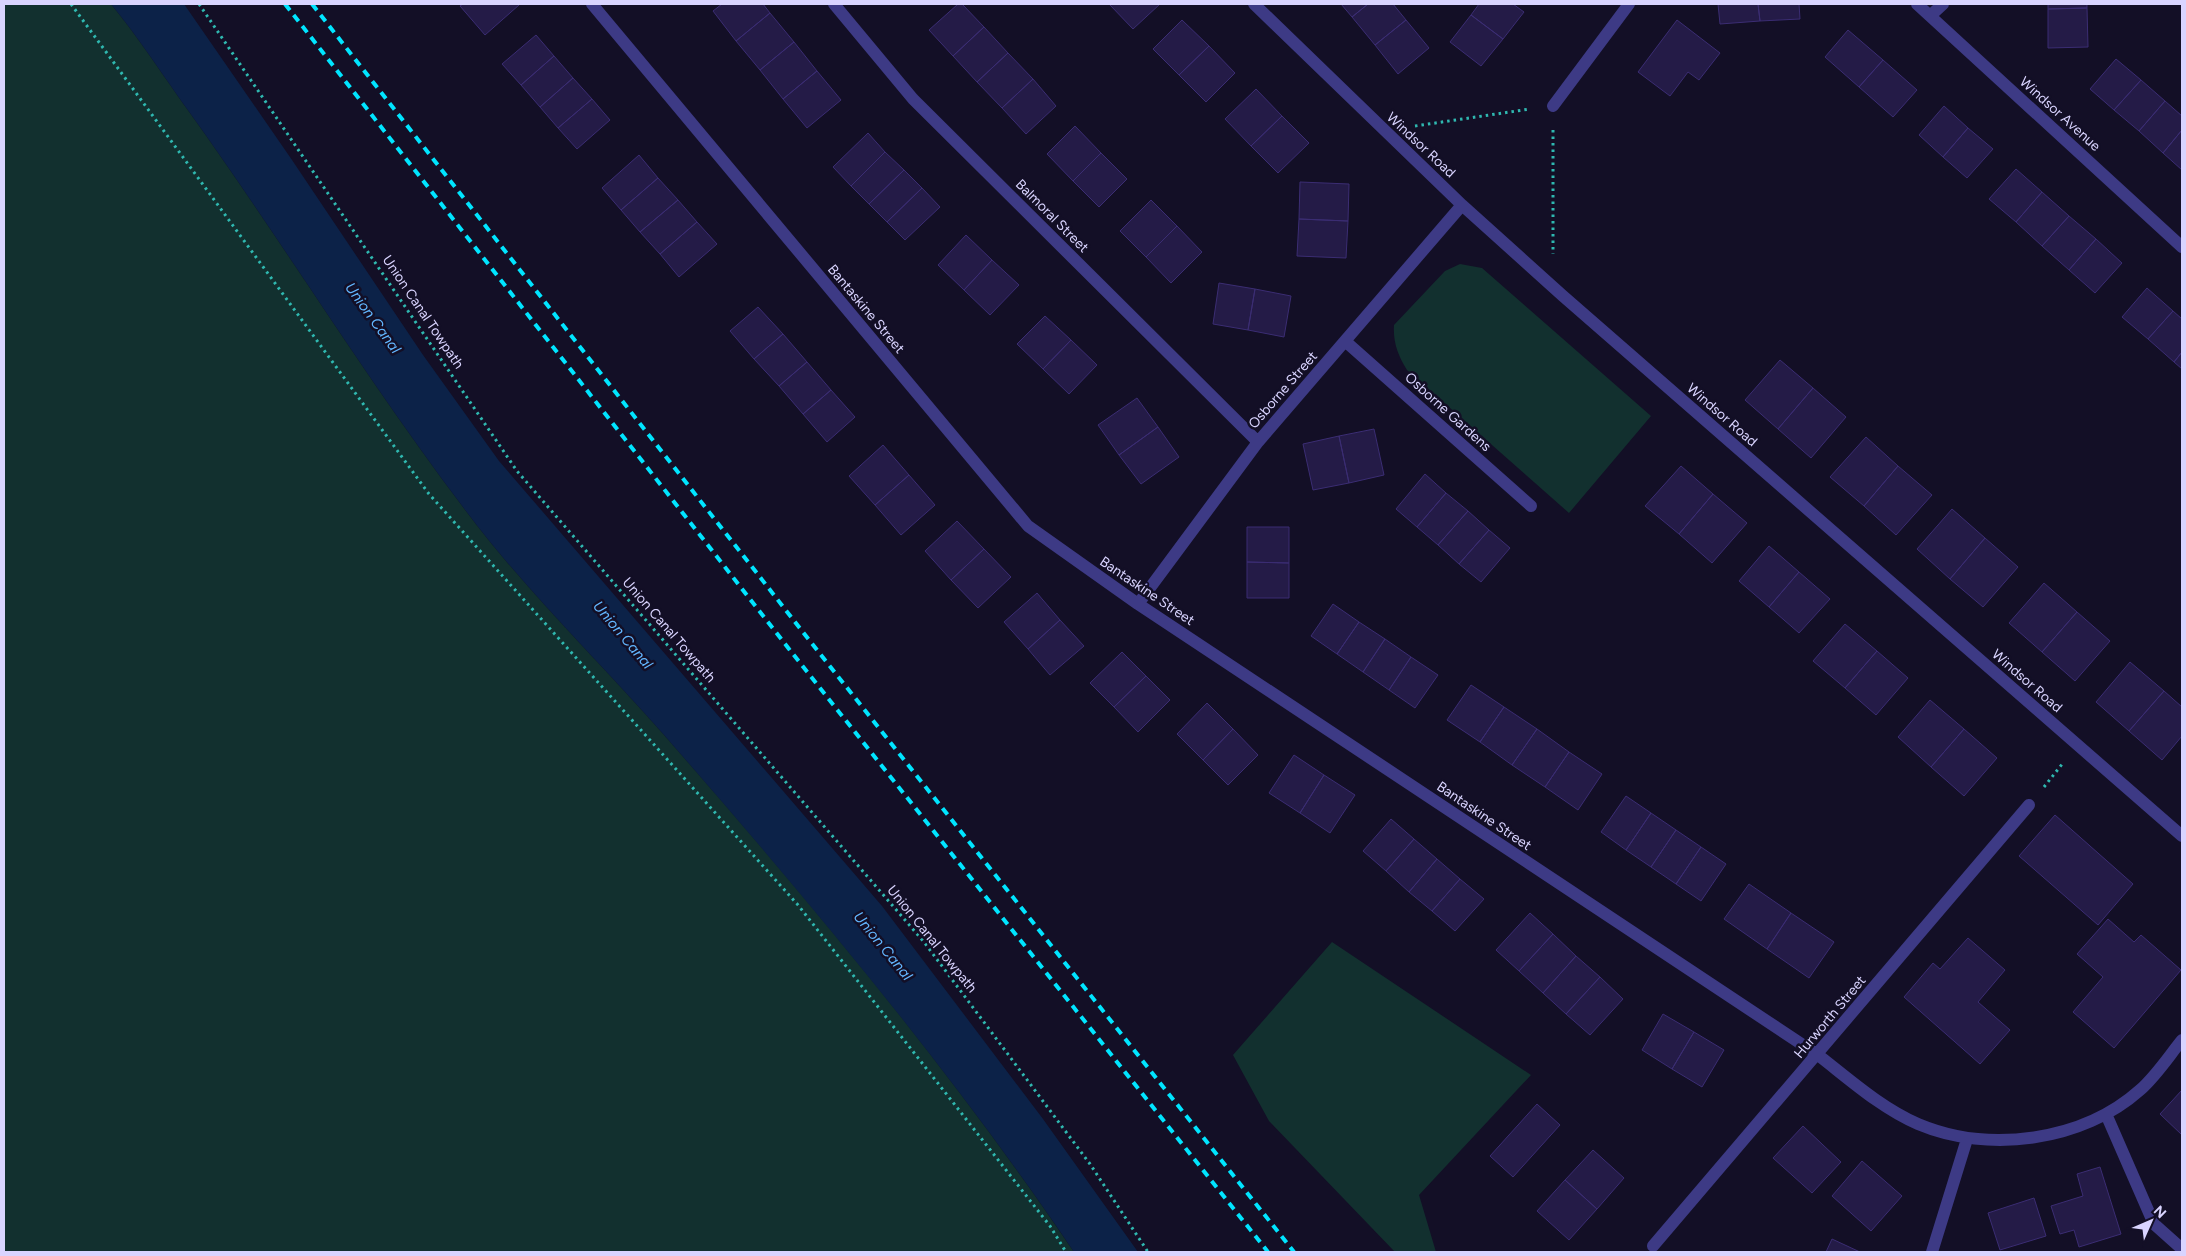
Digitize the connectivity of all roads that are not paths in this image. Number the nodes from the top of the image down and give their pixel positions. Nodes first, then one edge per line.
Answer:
1 (592, 4) edge
2 (834, 4) edge
3 (1254, 4) edge
4 (1629, 4) edge
5 (1917, 4) edge
6 (1943, 4) edge
7 (1930, 16) junction
8 (1552, 106) road end
9 (1462, 205) junction
10 (2182, 247) edge
11 (1345, 341) junction
12 (1258, 442) junction
13 (1532, 506) dead end
14 (1138, 604) junction
15 (2029, 805) road end
16 (2182, 836) edge
17 (2182, 1040) edge
18 (1818, 1055) junction
19 (2106, 1114) junction
20 (1967, 1139) junction
21 (1653, 1246) dead end
22 (2182, 1249) edge
23 (1932, 1252) edge

1 - 14 street, Bantaskine Street
2 - 12 street, Balmoral Street
3 - 9 street, Windsor Road
4 - 8 street
5 - 7 street, Windsor Avenue
6 - 7 street
7 - 10 street, Windsor Avenue
9 - 11 street, Osborne Street
9 - 16 street, Windsor Road
11 - 12 street, Osborne Street
11 - 13 street, Osborne Gardens
12 - 14 street, Osborne Street
14 - 18 street, Bantaskine Street
15 - 18 street, Hurworth Street
17 - 19 street, Bantaskine Street
18 - 20 street, Bantaskine Street
18 - 21 street, Hurworth Street
19 - 20 street, Bantaskine Street
19 - 22 street
20 - 23 street

